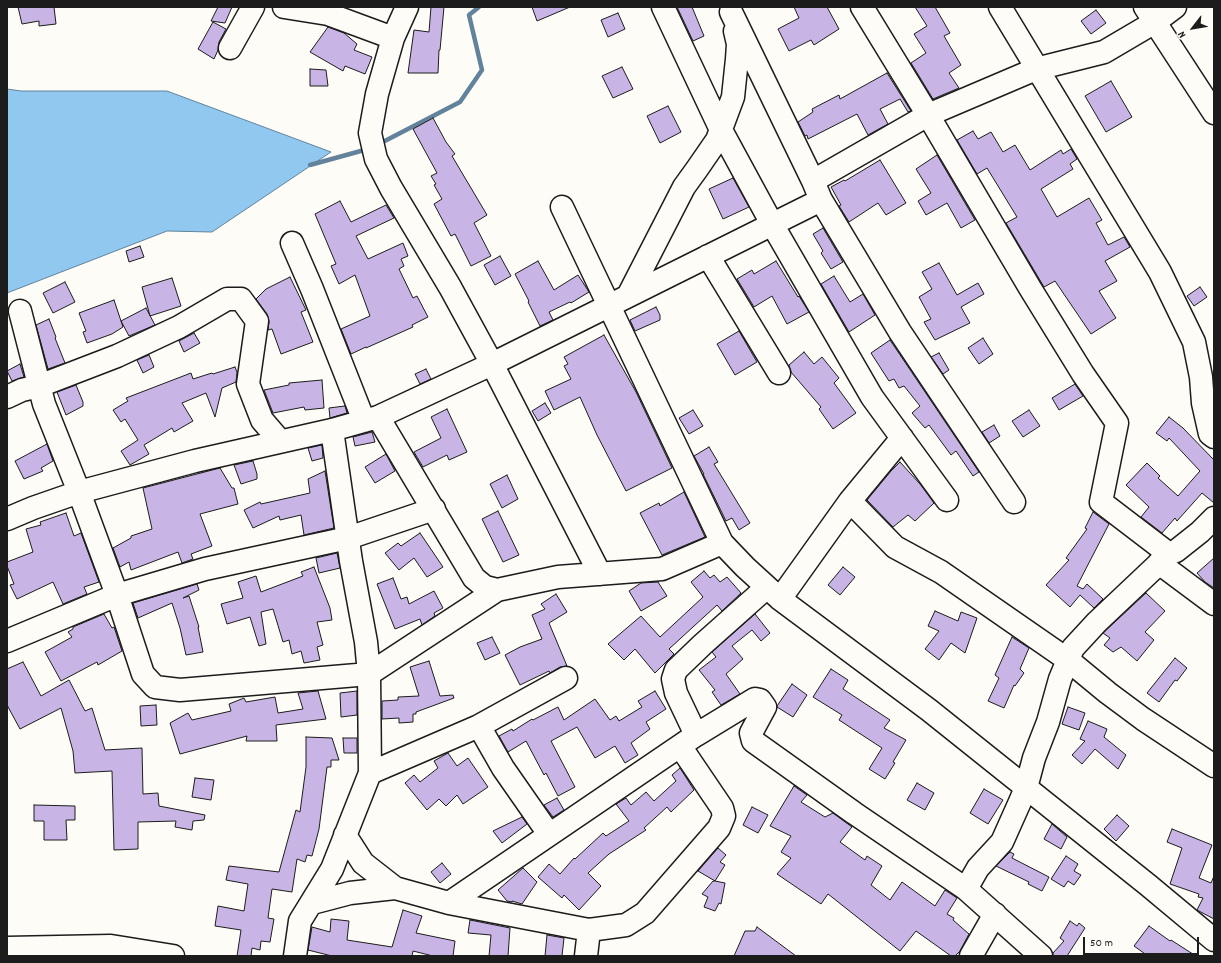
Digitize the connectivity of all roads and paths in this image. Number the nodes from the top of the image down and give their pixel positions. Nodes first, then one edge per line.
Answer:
1 (253, 7) edge
2 (284, 7) edge
3 (408, 7) edge
4 (663, 7) edge
5 (862, 7) edge
6 (1000, 7) edge
7 (1175, 7) edge
8 (730, 9) edge
9 (1150, 15) edge
10 (393, 38) junction
11 (230, 48) dead end
12 (1036, 69) junction
13 (1214, 113) edge
14 (928, 115) junction
15 (721, 130) junction
16 (817, 190) junction
17 (562, 207) dead end
18 (772, 224) junction
19 (292, 243) dead end
20 (708, 256) junction
21 (628, 296) junction
22 (609, 306) junction
23 (20, 311) dead end
24 (492, 364) junction
25 (779, 373) dead end
26 (39, 386) junction
27 (7, 397) edge
28 (371, 419) junction
29 (332, 430) junction
30 (1214, 437) edge
31 (902, 438) junction
32 (280, 441) junction
33 (79, 492) junction
34 (947, 500) dead end
35 (850, 501) junction
36 (1014, 502) dead end
37 (434, 509) junction
38 (1214, 518) edge
39 (7, 519) edge
40 (348, 538) junction
41 (722, 543) junction
42 (1164, 559) junction
43 (600, 574) junction
44 (497, 590) junction
45 (773, 593) junction
46 (117, 595) junction
47 (1214, 604) edge
48 (7, 641) edge
49 (1068, 660) junction
50 (369, 674) junction
51 (566, 678) dead end
52 (479, 726) junction
53 (688, 740) junction
54 (1214, 766) edge
55 (370, 773) junction
56 (1026, 788) junction
57 (549, 834) junction
58 (345, 835) junction
59 (395, 888) junction
60 (966, 888) junction
61 (312, 903) junction
62 (449, 903) junction
63 (996, 914) junction
64 (589, 930) junction
65 (1214, 941) edge
66 (10, 950) edge
67 (173, 956) edge
68 (295, 956) edge
69 (586, 956) edge
70 (971, 956) edge
71 (1041, 956) edge
72 (1206, 956) edge

1 - 11 street
2 - 10 street
3 - 10 street
4 - 15 street
5 - 14 street
6 - 12 street
7 - 9 street
8 - 15 street
8 - 16 street
9 - 12 street
9 - 13 street
10 - 24 street
12 - 14 street
12 - 30 street
14 - 16 street
14 - 42 street
15 - 18 street
15 - 21 street
16 - 18 street
16 - 36 street
17 - 22 street
18 - 20 street
18 - 31 street
19 - 28 street
20 - 21 street
20 - 25 street
21 - 22 street
22 - 24 street
22 - 41 street
23 - 26 street
24 - 28 street
24 - 43 street
26 - 27 street
26 - 32 street
26 - 33 street
28 - 29 street
28 - 37 street
29 - 32 street
29 - 40 street
31 - 34 street
31 - 35 street
32 - 33 street
33 - 39 street
33 - 46 street
35 - 45 street
35 - 49 street
37 - 40 street
37 - 44 street
38 - 42 street
40 - 46 street
40 - 50 street
41 - 43 street
41 - 45 street
42 - 47 street
42 - 49 street
43 - 44 street
44 - 50 street
45 - 53 street
45 - 56 street
46 - 48 street
46 - 50 street
49 - 54 street
49 - 56 street
50 - 55 street
51 - 52 street
52 - 55 street
52 - 57 street
53 - 57 street
53 - 60 street
53 - 64 street
55 - 58 street
56 - 60 street
56 - 65 street
57 - 62 street
58 - 59 street
58 - 61 street
59 - 61 street
59 - 62 street
60 - 63 street
61 - 68 street
62 - 64 street
63 - 70 street
63 - 71 street
64 - 69 street
65 - 72 street
66 - 67 street

